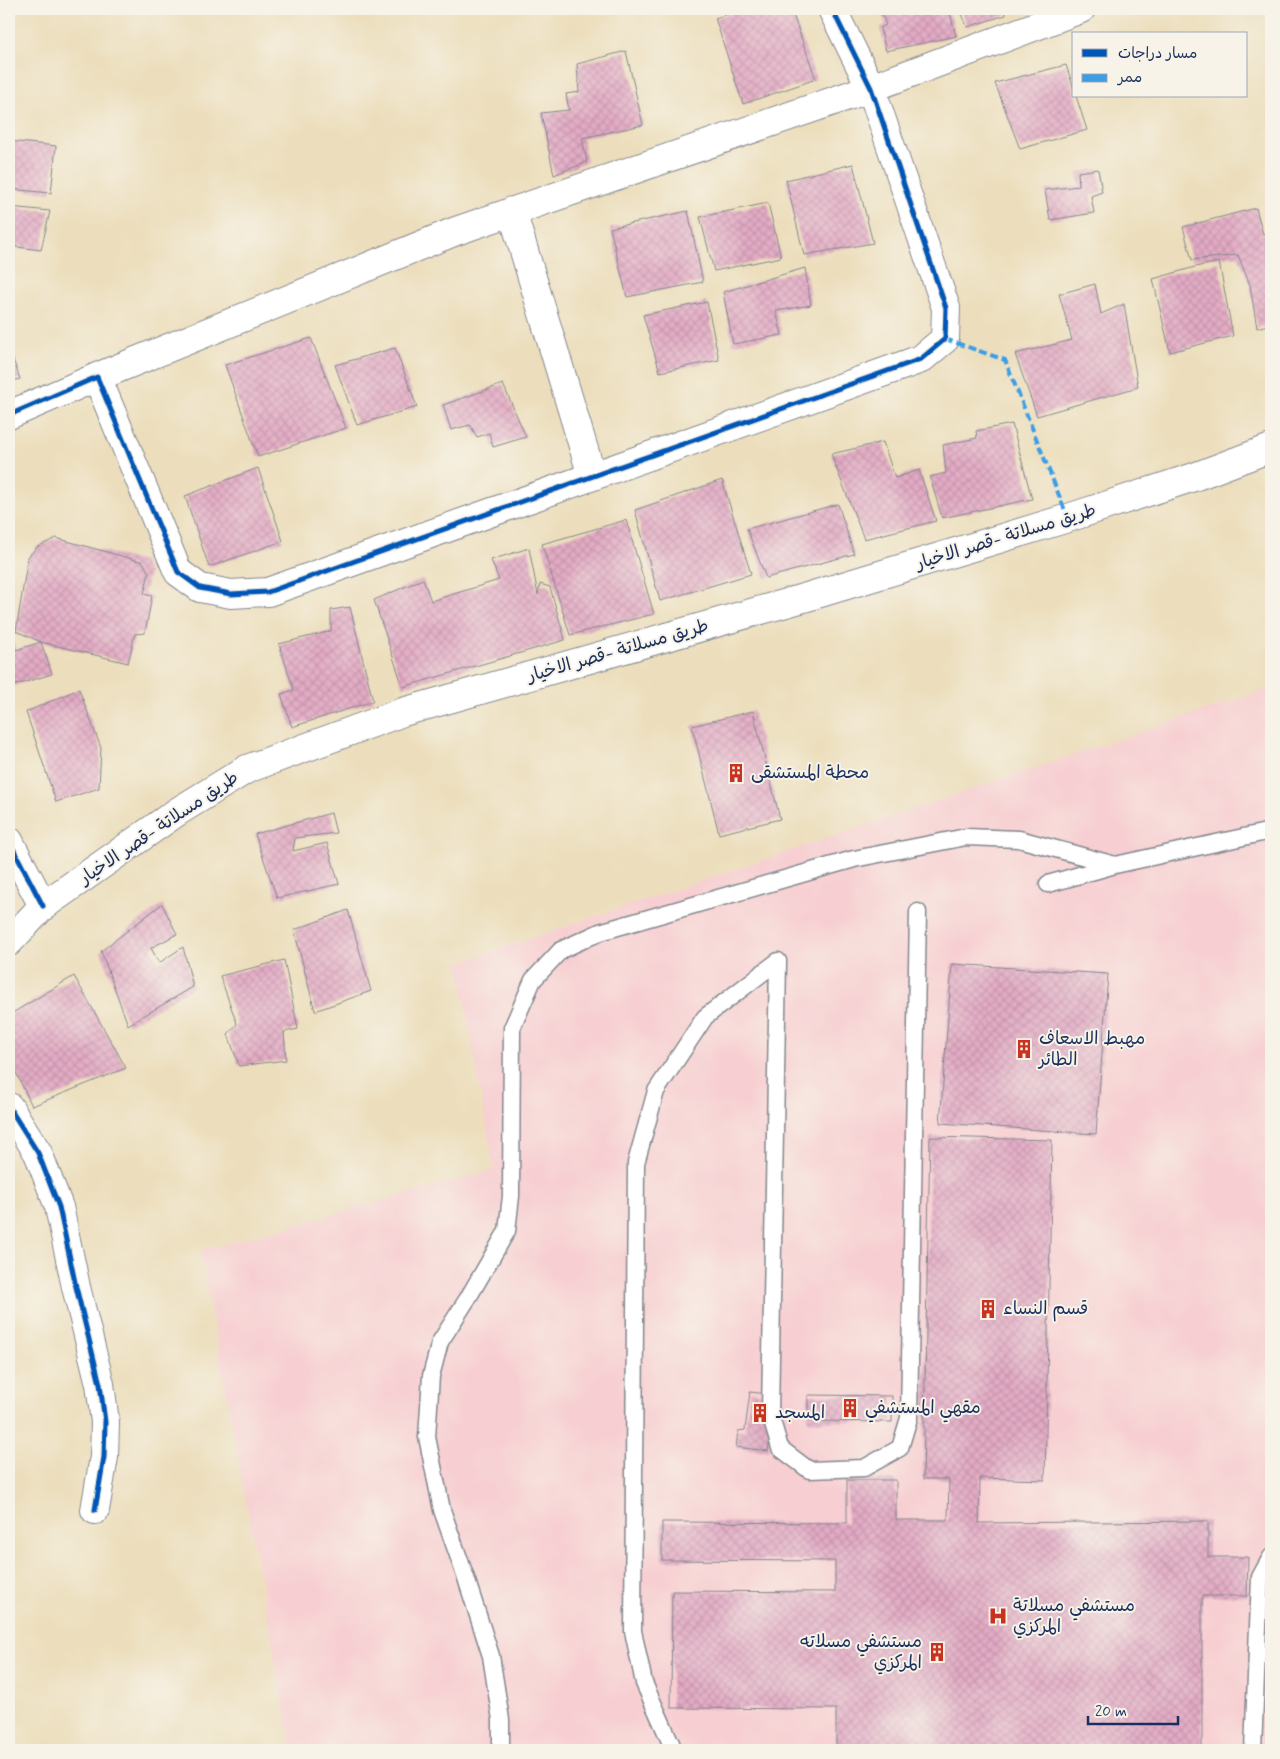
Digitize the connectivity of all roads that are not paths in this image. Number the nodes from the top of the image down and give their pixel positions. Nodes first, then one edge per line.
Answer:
1 (832, 9) edge
2 (1081, 9) edge
3 (872, 88) junction
4 (512, 211) junction
5 (97, 377) junction
6 (9, 415) edge
7 (1271, 448) edge
8 (592, 476) junction
9 (1271, 831) edge
10 (9, 841) edge
11 (1115, 865) junction
12 (1048, 884) dead end
13 (43, 906) junction
14 (918, 912) dead end
15 (9, 942) edge
16 (9, 1107) edge
17 (95, 1510) dead end
18 (1271, 1557) edge
19 (501, 1750) edge
20 (674, 1750) edge
21 (1253, 1750) edge

1 - 3 street
2 - 3 street
3 - 4 street
3 - 8 street
4 - 5 street
4 - 8 street
5 - 6 street
5 - 8 street
7 - 13 street, طريق مسلاتة -قصر الاخيار
9 - 11 lane
10 - 13 street
11 - 12 lane
11 - 19 lane
13 - 15 street, طريق مسلاتة -قصر الاخيار
14 - 20 lane
16 - 17 street
18 - 21 lane

